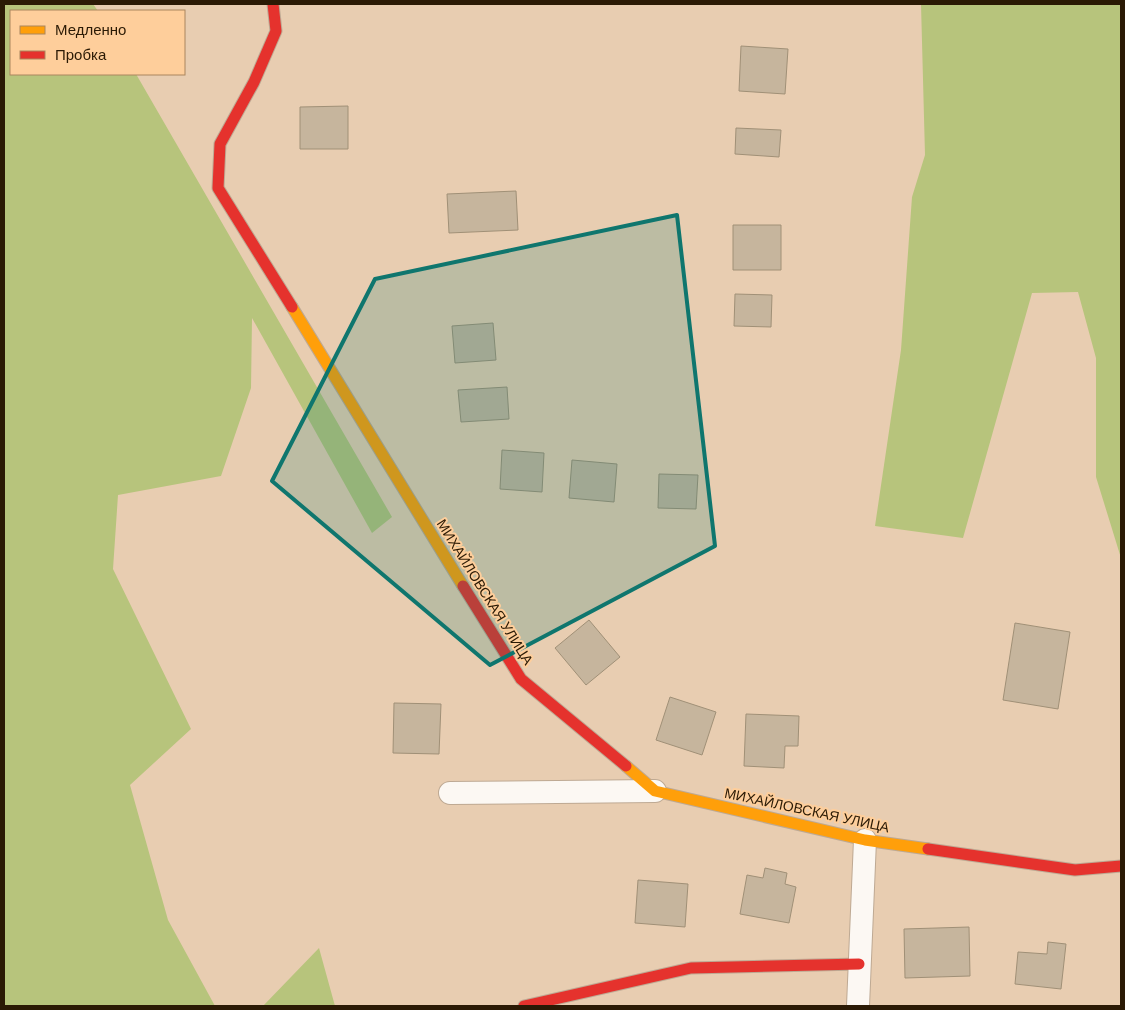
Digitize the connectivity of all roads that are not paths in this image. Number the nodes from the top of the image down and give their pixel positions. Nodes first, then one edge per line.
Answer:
1 (273, 4) edge
2 (656, 791) junction
3 (450, 793) dead end
4 (865, 840) junction
5 (1121, 866) edge
6 (859, 964) junction
7 (524, 1006) edge
8 (858, 1006) edge

1 - 2 street, МИХАЙЛОВСКАЯ УЛИЦА
2 - 3 street
2 - 4 street, МИХАЙЛОВСКАЯ УЛИЦА
4 - 5 street, МИХАЙЛОВСКАЯ УЛИЦА
4 - 6 street
6 - 7 street
6 - 8 street

